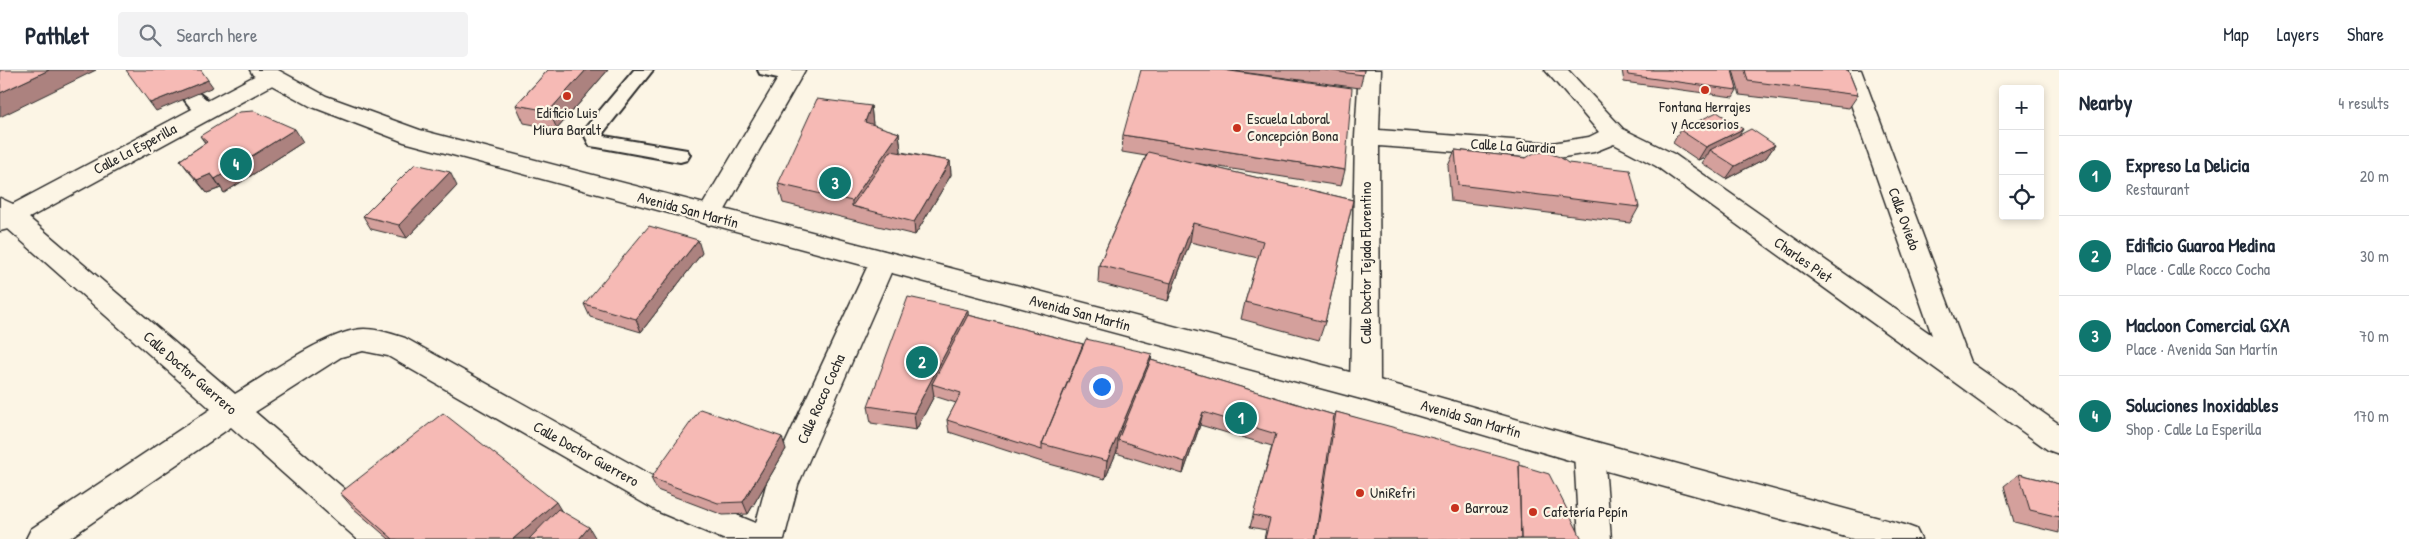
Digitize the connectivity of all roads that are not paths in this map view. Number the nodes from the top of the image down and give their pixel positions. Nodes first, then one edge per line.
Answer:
1 (644, 70) edge
2 (767, 70) edge
3 (1370, 70) edge
4 (1556, 70) edge
5 (1586, 70) edge
6 (1850, 70) edge
7 (792, 72) edge
8 (266, 73) edge
9 (1615, 135) junction
10 (1367, 137) junction
11 (680, 155) dead end
12 (4, 215) edge
13 (709, 216) junction
14 (883, 262) junction
15 (1958, 369) junction
16 (1365, 388) junction
17 (233, 410) junction
18 (2059, 441) edge
19 (1589, 453) junction
20 (42, 539) edge
21 (380, 539) edge
22 (758, 539) edge
23 (768, 539) edge
24 (1595, 539) edge
25 (1905, 539) edge

1 - 11 lane
2 - 7 lane
3 - 10 street, Calle Doctor Tejada Florentino
4 - 9 street, Charles Piet
5 - 9 street
6 - 15 street, Calle Oviedo
7 - 13 street
8 - 12 street, Calle La Esperilla
8 - 13 street, Avenida San Martín
9 - 10 street, Calle La Guardia
9 - 15 street, Charles Piet
10 - 16 street, Calle Doctor Tejada Florentino
12 - 17 street, Calle Doctor Guerrero
13 - 14 street, Avenida San Martín
14 - 16 street, Avenida San Martín
14 - 23 street, Calle Rocco Cocha
15 - 18 street, Charles Piet
16 - 19 street, Avenida San Martín
17 - 20 street
17 - 21 street, Calle Doctor Guerrero
17 - 22 street, Calle Doctor Guerrero
19 - 24 street
19 - 25 street, Avenida San Martín

